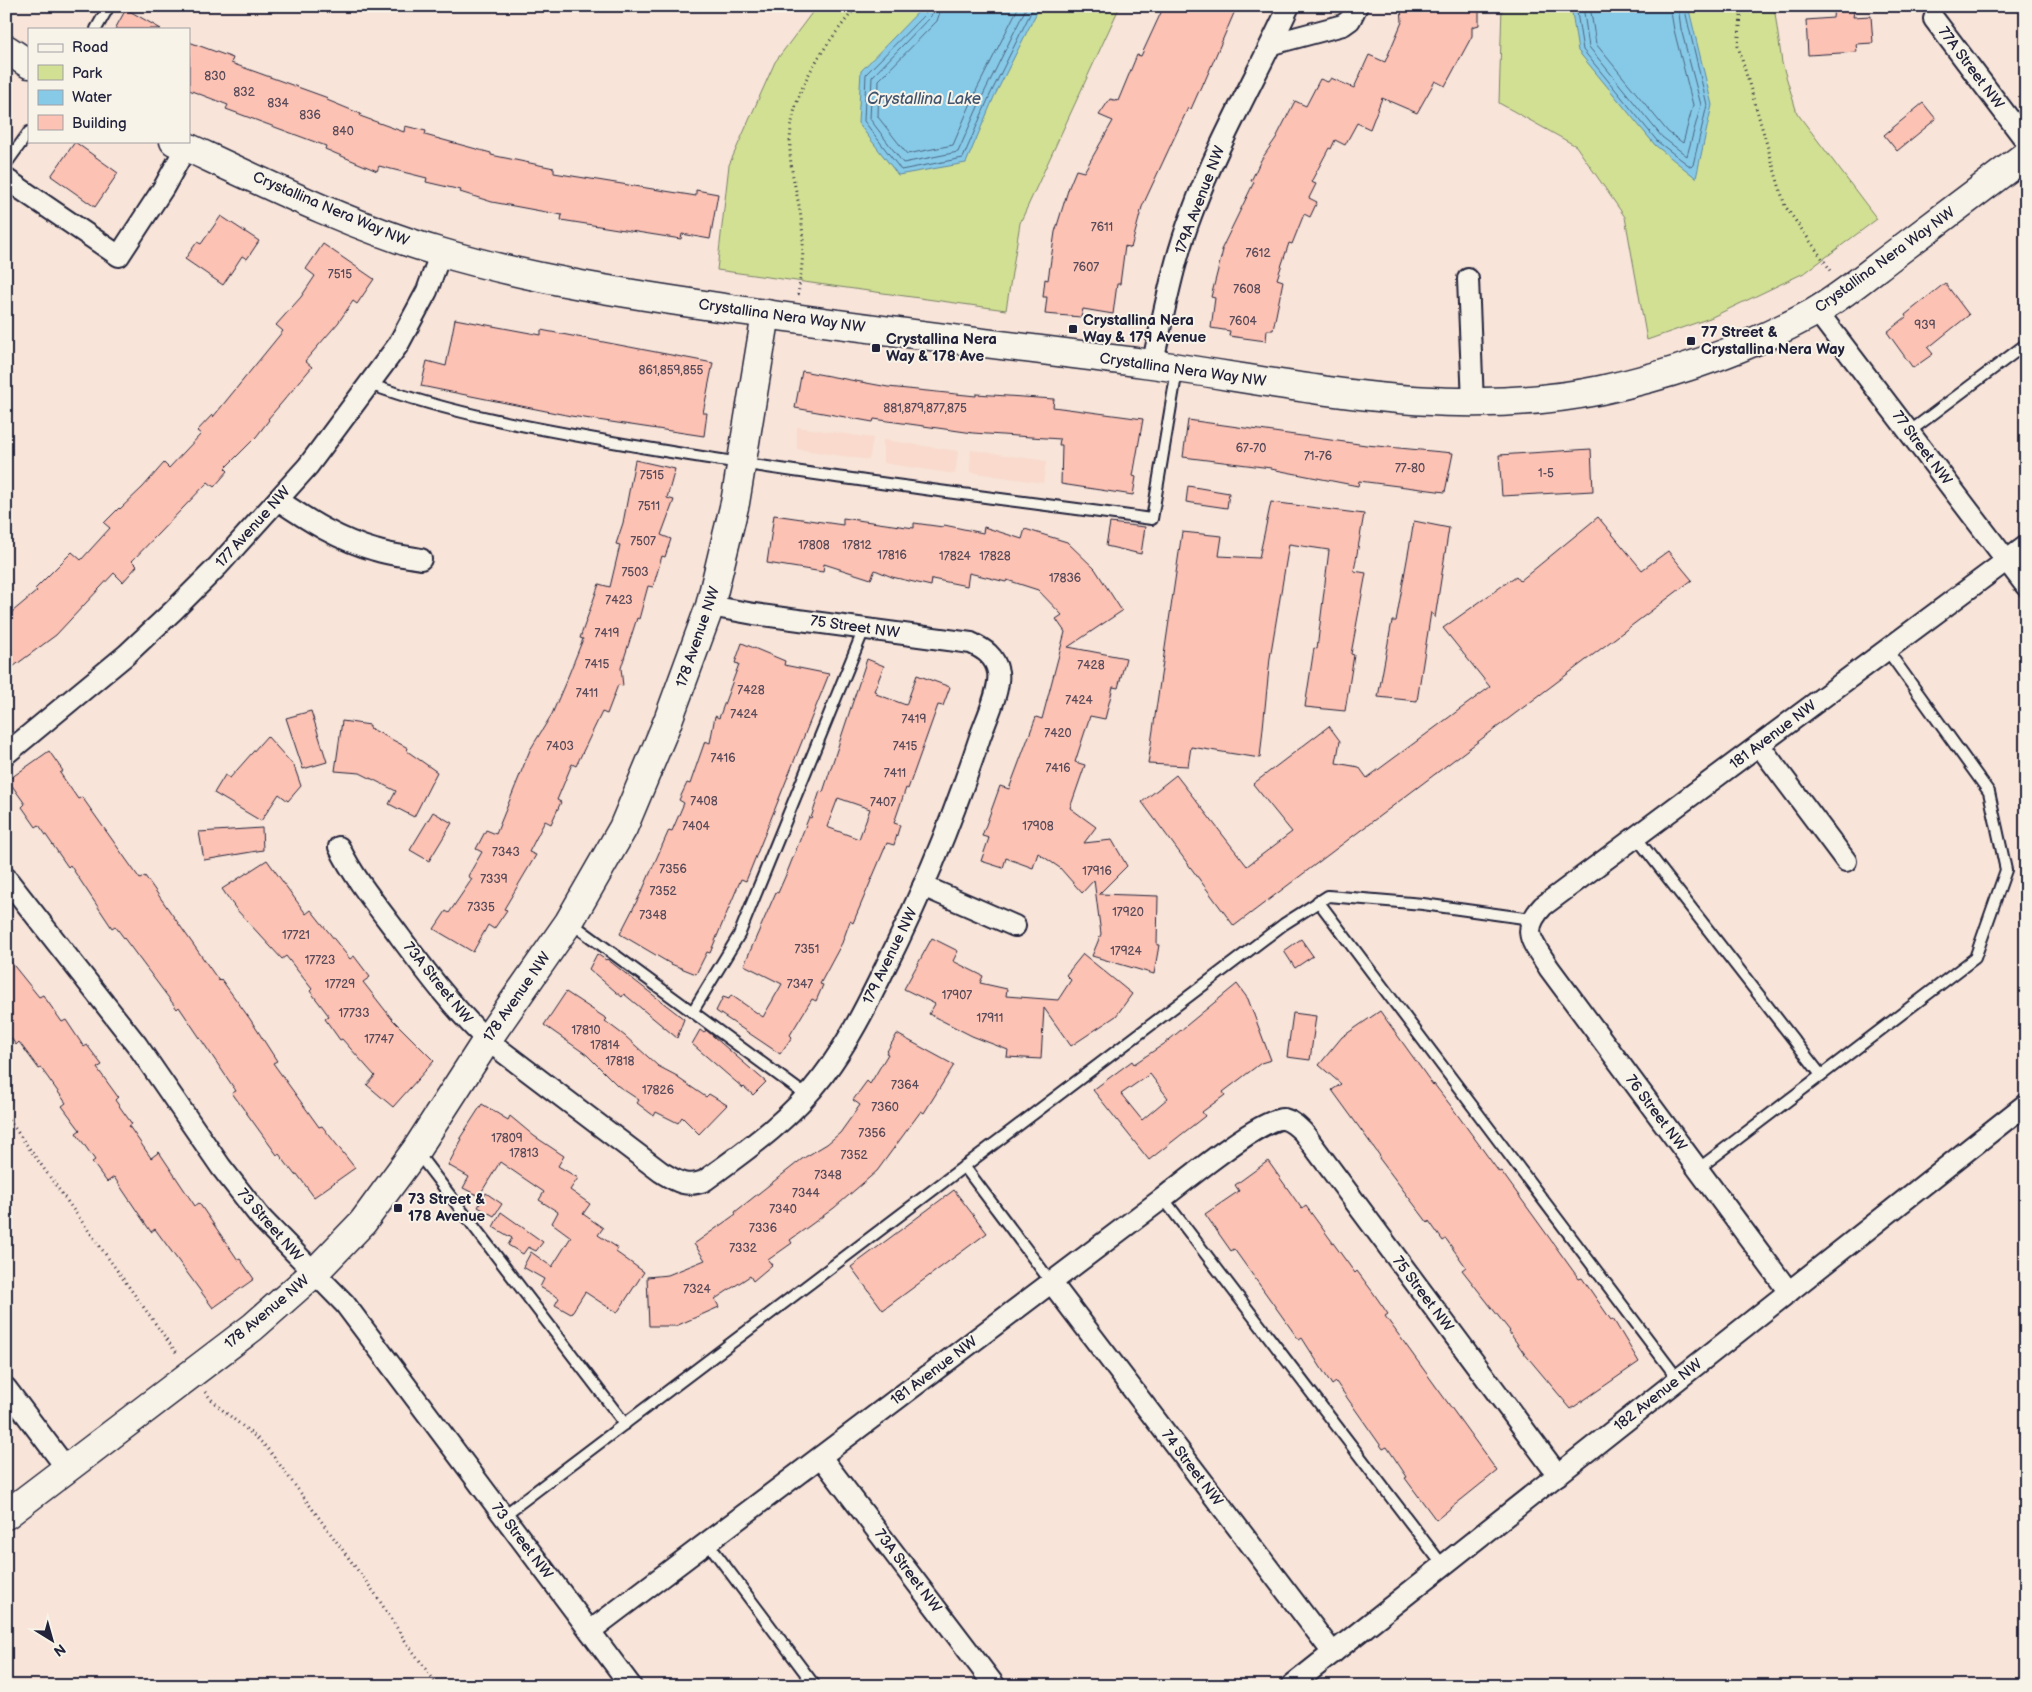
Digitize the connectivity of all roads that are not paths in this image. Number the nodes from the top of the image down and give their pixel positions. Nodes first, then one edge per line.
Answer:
1 (109, 6) edge
2 (1289, 6) edge
3 (1357, 6) edge
4 (1934, 19) dead end
5 (97, 28) edge
6 (1272, 44) junction
7 (6, 50) edge
8 (28, 63) edge
9 (28, 133) edge
10 (2026, 141) edge
11 (180, 144) edge
12 (2026, 155) edge
13 (6, 164) edge
14 (6, 179) edge
15 (441, 252) junction
16 (1468, 279) dead end
17 (1817, 311) junction
18 (766, 314) junction
19 (2026, 344) edge
20 (1165, 367) junction
21 (369, 384) junction
22 (1473, 403) junction
23 (1909, 432) junction
24 (742, 464) junction
25 (278, 500) junction
26 (2026, 546) edge
27 (421, 559) dead end
28 (2007, 560) junction
29 (2026, 586) edge
30 (710, 606) junction
31 (864, 629) junction
32 (1887, 650) junction
33 (994, 660) joint
34 (1759, 745) junction
35 (6, 754) edge
36 (1636, 837) junction
37 (339, 847) dead end
38 (1846, 861) dead end
39 (6, 878) edge
40 (923, 886) junction
41 (1318, 901) junction
42 (569, 922) junction
43 (1530, 924) junction
44 (1015, 926) dead end
45 (693, 1011) junction
46 (487, 1040) junction
47 (1821, 1075) junction
48 (807, 1096) junction
49 (2026, 1104) edge
50 (1283, 1119) joint
51 (416, 1150) junction
52 (964, 1166) junction
53 (1698, 1169) junction
54 (683, 1184) joint
55 (1163, 1198) junction
56 (313, 1274) junction
57 (1051, 1282) junction
58 (1789, 1292) junction
59 (1678, 1380) junction
60 (6, 1388) edge
61 (625, 1424) junction
62 (822, 1457) junction
63 (67, 1469) junction
64 (1558, 1475) junction
65 (6, 1515) edge
66 (503, 1516) junction
67 (708, 1543) junction
68 (1444, 1566) junction
69 (590, 1632) junction
70 (1333, 1653) junction
71 (631, 1686) edge
72 (814, 1686) edge
73 (995, 1686) edge
74 (1291, 1686) edge

1 - 5 lane
2 - 6 street, 179A Avenue NW
3 - 6 street
4 - 10 street, 77A Street NW
6 - 20 street, 179A Avenue NW
7 - 8 street
9 - 13 lane
11 - 14 street
11 - 15 street, Crystallina Nera Way NW
12 - 17 street, Crystallina Nera Way NW
15 - 18 street, Crystallina Nera Way NW
15 - 21 street, 177 Avenue NW
16 - 22 street
17 - 22 street, Crystallina Nera Way NW
17 - 23 street, 77 Street NW
18 - 20 street, Crystallina Nera Way NW
18 - 24 street, 178 Avenue NW
19 - 23 lane
20 - 22 street, Crystallina Nera Way NW
20 - 24 lane
21 - 24 lane
21 - 25 street, 177 Avenue NW
23 - 28 street, 77 Street NW
24 - 30 street, 178 Avenue NW
25 - 27 street
25 - 35 street, 177 Avenue NW
26 - 28 street, 181 Avenue NW
28 - 29 street, 77 Street NW
28 - 32 street, 181 Avenue NW
30 - 31 street, 75 Street NW
30 - 42 street, 178 Avenue NW
31 - 33 street, 75 Street NW
31 - 45 lane
32 - 34 street, 181 Avenue NW
32 - 47 lane
33 - 40 street, 179 Avenue NW
34 - 36 street, 181 Avenue NW
34 - 38 street
36 - 43 street, 181 Avenue NW
36 - 47 lane
37 - 46 street, 73A Street NW
39 - 56 street, 73 Street NW
40 - 44 street
40 - 48 street, 179 Avenue NW
41 - 43 lane
41 - 52 lane
41 - 59 lane
42 - 45 lane
42 - 46 street, 178 Avenue NW
43 - 53 street, 76 Street NW
45 - 48 lane
46 - 51 street, 178 Avenue NW
46 - 54 street, 73A Street NW
47 - 53 lane
48 - 54 street, 179 Avenue NW
49 - 58 street, 182 Avenue NW
50 - 55 street, 181 Avenue NW
50 - 64 street, 75 Street NW
51 - 56 street, 178 Avenue NW
51 - 61 lane
52 - 57 lane
52 - 61 lane
53 - 58 street, 76 Street NW
55 - 57 street, 181 Avenue NW
55 - 68 lane
56 - 63 street, 178 Avenue NW
56 - 66 street, 73 Street NW
57 - 62 street, 181 Avenue NW
57 - 70 street, 74 Street NW
58 - 59 street, 182 Avenue NW
59 - 64 street, 182 Avenue NW
60 - 63 street
61 - 66 lane
62 - 67 street, 181 Avenue NW
62 - 73 street, 73A Street NW
63 - 65 street, 178 Avenue NW
64 - 68 street, 182 Avenue NW
66 - 69 street, 73 Street NW
67 - 69 street, 181 Avenue NW
67 - 72 lane
68 - 70 street, 182 Avenue NW
69 - 71 street, 73 Street NW
70 - 74 street, 182 Avenue NW

